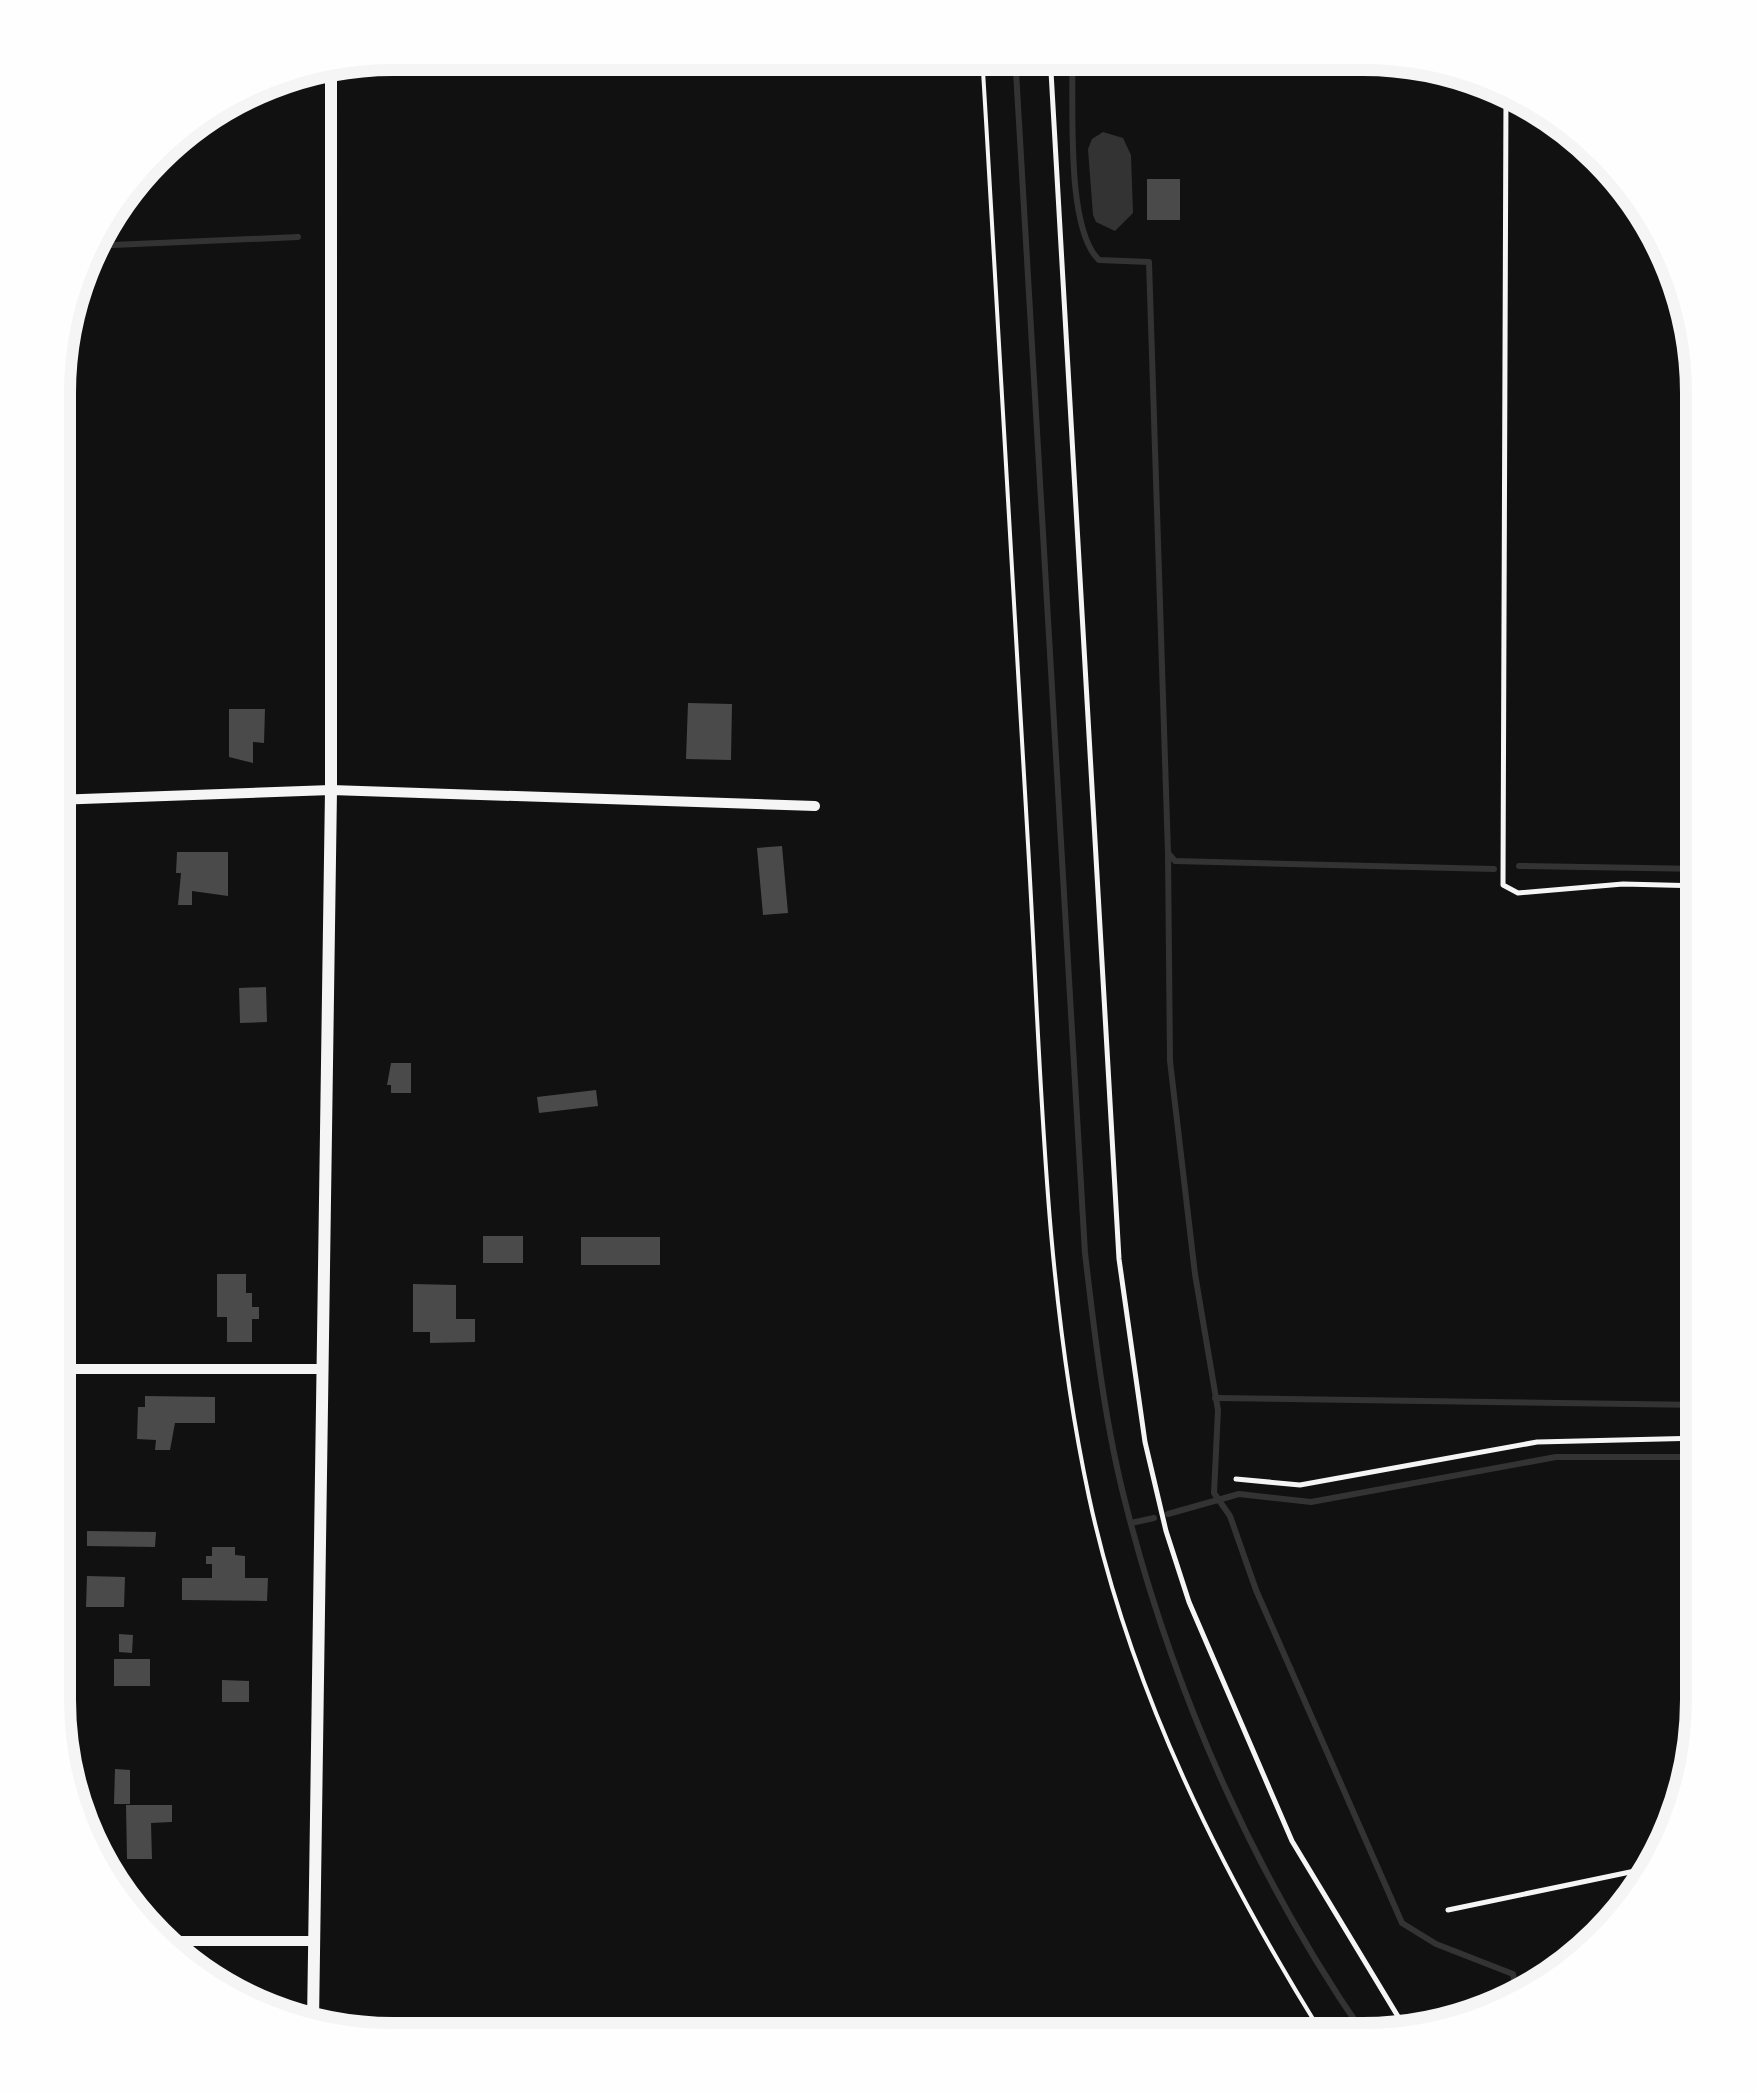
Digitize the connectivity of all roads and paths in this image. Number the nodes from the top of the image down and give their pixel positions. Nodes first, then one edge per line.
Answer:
1 (983, 70) edge
2 (1051, 70) edge
3 (331, 76) edge
4 (1506, 104) edge
5 (331, 790) junction
6 (70, 799) edge
7 (815, 806) dead end
8 (1686, 886) edge
9 (70, 1369) edge
10 (322, 1369) junction
11 (1685, 1438) edge
12 (1236, 1480) dead end
13 (1637, 1871) edge
14 (1448, 1910) dead end
15 (179, 1941) edge
16 (312, 1941) junction
17 (312, 2012) edge
18 (1400, 2020) edge
19 (1315, 2022) edge

1 - 19 path
2 - 18 lane
3 - 5 street
4 - 8 lane
5 - 6 street
5 - 7 street
5 - 10 street
9 - 10 street
10 - 16 street
11 - 12 lane
13 - 14 lane
15 - 16 street
16 - 17 street

